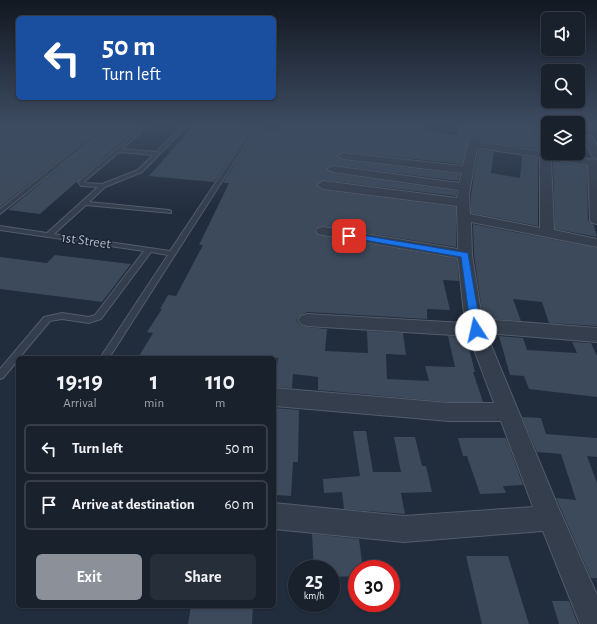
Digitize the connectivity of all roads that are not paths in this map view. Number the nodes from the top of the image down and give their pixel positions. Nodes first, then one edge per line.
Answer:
1 (72, 154) edge
2 (113, 154) edge
3 (157, 154) edge
4 (237, 154) edge
5 (471, 154) edge
6 (344, 156) dead end
7 (545, 160) edge
8 (585, 160) edge
9 (596, 161) edge
10 (332, 169) dead end
11 (323, 185) dead end
12 (104, 186) junction
13 (465, 194) junction
14 (84, 203) junction
15 (0, 212) edge
16 (169, 212) dead end
17 (597, 220) edge
18 (0, 228) edge
19 (323, 231) dead end
20 (547, 233) junction
21 (49, 235) junction
22 (597, 244) edge
23 (149, 250) junction
24 (171, 253) junction
25 (465, 255) junction
26 (307, 320) dead end
27 (475, 327) junction
28 (597, 335) edge
29 (105, 356) edge
30 (0, 375) edge
31 (276, 397) edge
32 (508, 412) junction
33 (276, 516) edge
34 (550, 518) junction
35 (595, 624) edge

1 - 15 lane
2 - 12 lane
3 - 12 lane
4 - 24 lane
5 - 13 street
6 - 13 street
7 - 20 street
8 - 9 street
9 - 17 street
10 - 13 street
11 - 13 street
12 - 14 lane
13 - 20 street
13 - 25 street
14 - 16 lane
14 - 21 lane
18 - 21 lane, 1st Street
19 - 25 street
20 - 22 street
21 - 23 lane, 1st Street
23 - 24 lane, 1st Street
23 - 30 lane
24 - 29 lane
25 - 27 street
26 - 27 street
27 - 28 street
27 - 32 street
31 - 32 street
32 - 34 street
33 - 34 street
34 - 35 street

